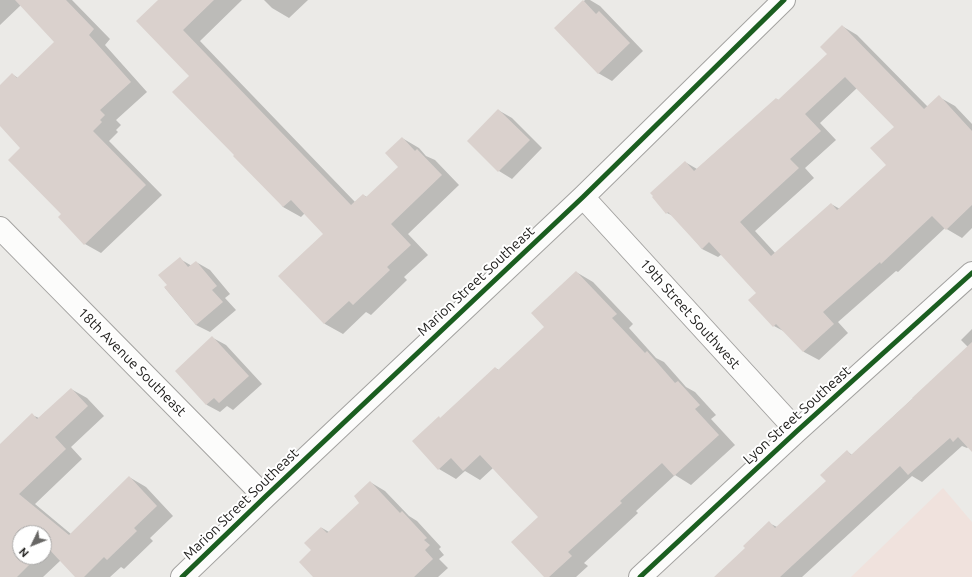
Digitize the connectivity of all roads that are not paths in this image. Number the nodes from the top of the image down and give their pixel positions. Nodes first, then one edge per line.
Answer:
1 (784, 0) edge
2 (583, 197) junction
3 (0, 228) edge
4 (972, 273) edge
5 (797, 431) junction
6 (265, 496) junction
7 (182, 577) edge
8 (640, 577) edge

1 - 2 street, Marion Street Southeast
2 - 5 street, 19th Street Southwest
2 - 6 street, Marion Street Southeast
3 - 6 street, 18th Avenue Southeast
4 - 5 street, Lyon Street Southeast
5 - 8 street, Lyon Street Southeast
6 - 7 street, Marion Street Southeast

